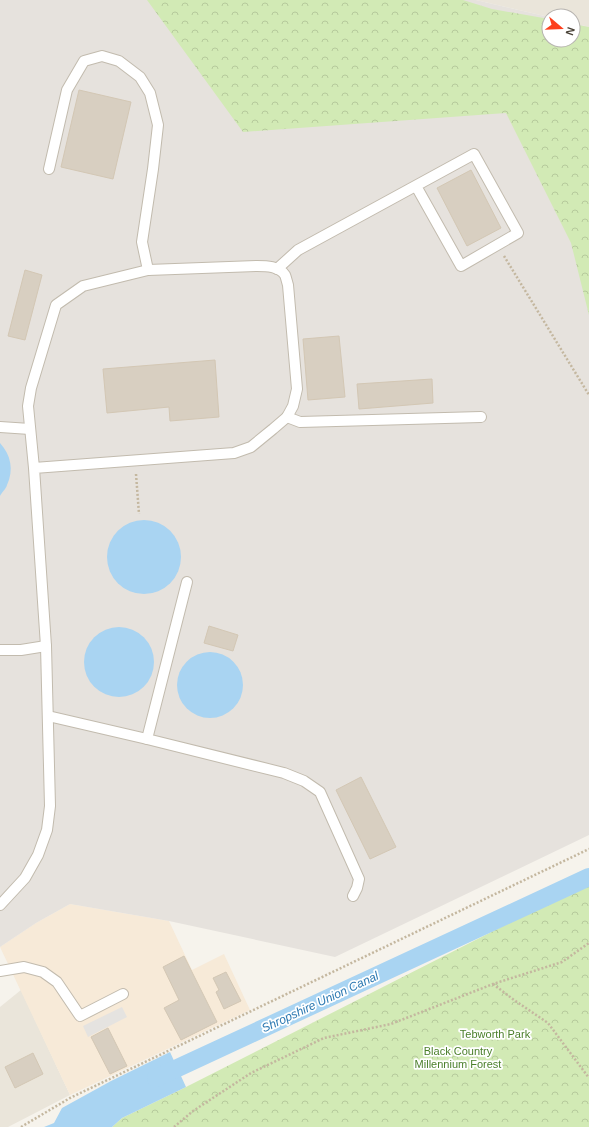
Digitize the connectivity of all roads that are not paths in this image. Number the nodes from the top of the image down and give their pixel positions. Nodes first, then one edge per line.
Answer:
1 (49, 170) dead end
2 (416, 186) junction
3 (148, 270) junction
4 (278, 270) junction
5 (287, 417) junction
6 (481, 417) dead end
7 (0, 427) edge
8 (30, 429) junction
9 (34, 468) junction
10 (187, 582) dead end
11 (46, 646) junction
12 (0, 650) edge
13 (48, 716) junction
14 (147, 739) junction
15 (353, 896) dead end
16 (0, 905) edge
17 (0, 970) edge
18 (123, 994) dead end

1 - 3 lane
2 - 2 lane
2 - 4 lane
3 - 4 lane
3 - 8 lane
4 - 5 lane
5 - 6 lane
5 - 9 lane
7 - 8 lane
8 - 9 lane
9 - 11 lane
10 - 14 lane
11 - 12 lane
11 - 13 lane
13 - 14 lane
13 - 16 lane
14 - 15 lane
17 - 18 lane

